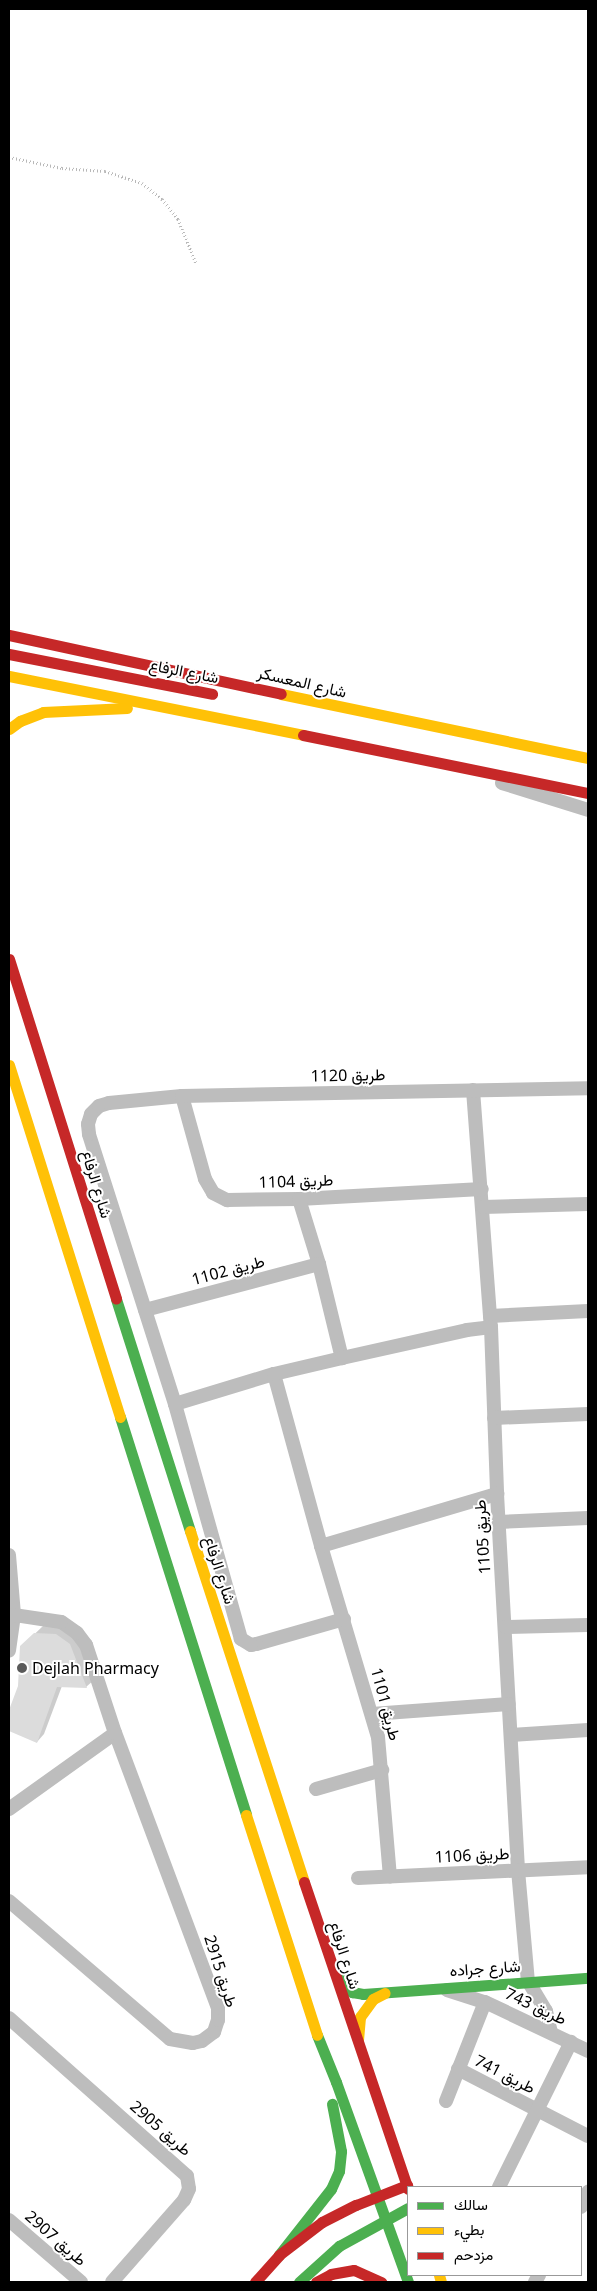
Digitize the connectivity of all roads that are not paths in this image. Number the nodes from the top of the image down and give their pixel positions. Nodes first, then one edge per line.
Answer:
1 (9, 635) edge
2 (9, 654) edge
3 (9, 676) edge
4 (227, 697) dead end
5 (164, 707) junction
6 (353, 710) junction
7 (314, 714) dead end
8 (9, 729) edge
9 (588, 758) edge
10 (447, 763) junction
11 (588, 793) edge
12 (588, 810) edge
13 (9, 959) edge
14 (9, 1065) edge
15 (588, 1088) edge
16 (473, 1090) junction
17 (182, 1096) junction
18 (482, 1189) junction
19 (299, 1199) junction
20 (588, 1204) edge
21 (483, 1208) junction
22 (319, 1264) junction
23 (145, 1310) junction
24 (588, 1311) edge
25 (491, 1321) junction
26 (342, 1358) junction
27 (274, 1374) junction
28 (175, 1404) junction
29 (588, 1414) edge
30 (494, 1418) junction
31 (497, 1494) junction
32 (588, 1518) edge
33 (499, 1522) junction
34 (321, 1546) junction
35 (9, 1555) edge
36 (14, 1615) junction
37 (344, 1619) junction
38 (588, 1625) edge
39 (505, 1628) junction
40 (9, 1651) edge
41 (509, 1704) junction
42 (372, 1714) junction
43 (588, 1730) edge
44 (116, 1733) junction
45 (511, 1735) junction
46 (382, 1770) junction
47 (316, 1789) dead end
48 (9, 1809) edge
49 (588, 1868) edge
50 (518, 1870) junction
51 (390, 1876) junction
52 (358, 1878) dead end
53 (9, 1901) edge
54 (331, 1965) junction
55 (588, 1978) edge
56 (528, 1981) junction
57 (439, 1987) junction
58 (385, 1992) junction
59 (485, 2002) junction
60 (9, 2018) edge
61 (313, 2026) junction
62 (551, 2032) junction
63 (571, 2042) junction
64 (359, 2048) junction
65 (588, 2051) edge
66 (458, 2069) junction
67 (446, 2101) dead end
68 (536, 2110) junction
69 (588, 2136) edge
70 (408, 2186) edge
71 (499, 2186) edge
72 (407, 2187) edge
73 (588, 2192) edge
74 (378, 2196) junction
75 (582, 2205) edge
76 (407, 2208) edge
77 (385, 2219) junction
78 (9, 2220) edge
79 (279, 2255) junction
80 (81, 2282) edge
81 (112, 2282) edge
82 (255, 2282) edge
83 (299, 2282) edge
84 (316, 2282) edge
85 (381, 2282) edge
86 (408, 2282) edge

1 - 6 main road, شارع المعسكر
2 - 4 main road, شارع الرفاع
3 - 5 main road
5 - 8 main road
5 - 10 main road
6 - 7 main road
6 - 9 main road, شارع المعسكر
10 - 11 main road
10 - 12 street
13 - 54 main road, شارع الرفاع
14 - 61 main road
15 - 16 street, طريق 1120
16 - 17 street, طريق 1120
16 - 18 street, طريق 1105
17 - 19 street, طريق 1104
17 - 23 street, طريق 1120
18 - 19 street, طريق 1104
18 - 21 street, طريق 1105
19 - 22 street
20 - 21 street
21 - 25 street, طريق 1105
22 - 23 street, طريق 1102
22 - 26 street
23 - 28 street
24 - 25 street
25 - 26 street
25 - 30 street, طريق 1105
26 - 27 street
27 - 28 street
27 - 34 street, طريق 1101
28 - 37 street
29 - 30 street
30 - 31 street, طريق 1105
31 - 33 street, طريق 1105
31 - 34 street
32 - 33 street
33 - 39 street, طريق 1105
34 - 37 street, طريق 1101
35 - 36 street
36 - 40 street
36 - 44 street, طريق 2915
37 - 42 street, طريق 1101
38 - 39 street
39 - 41 street, طريق 1105
41 - 42 street
41 - 45 street, طريق 1105
42 - 46 street, طريق 1101
43 - 45 street
44 - 48 street
44 - 53 street, طريق 2915
45 - 50 street, طريق 1105
46 - 47 street
46 - 51 street, طريق 1101
49 - 50 street, طريق 1106
50 - 51 street, طريق 1106
50 - 56 street, طريق 1105
51 - 52 street, طريق 1106
54 - 58 main road, شارع جراده
54 - 64 main road, شارع الرفاع
55 - 56 main road, شارع جراده
56 - 57 main road, شارع جراده
56 - 62 street
57 - 58 main road, شارع جراده
57 - 59 street, طريق 743
58 - 64 main road
59 - 62 street, طريق 743
59 - 66 street
60 - 81 street, طريق 2905
61 - 74 main road
61 - 79 main road
62 - 63 street, طريق 743
63 - 65 street, طريق 743
63 - 68 street, طريق 741
64 - 70 main road, شارع الرفاع
66 - 67 street
66 - 68 street, طريق 741
68 - 69 street, طريق 741
68 - 71 street, طريق 741
72 - 74 main road
73 - 75 street
74 - 77 main road
74 - 79 main road
76 - 77 main road
77 - 83 main road
77 - 86 main road
78 - 80 street, طريق 2907
79 - 82 main road
84 - 85 main road

